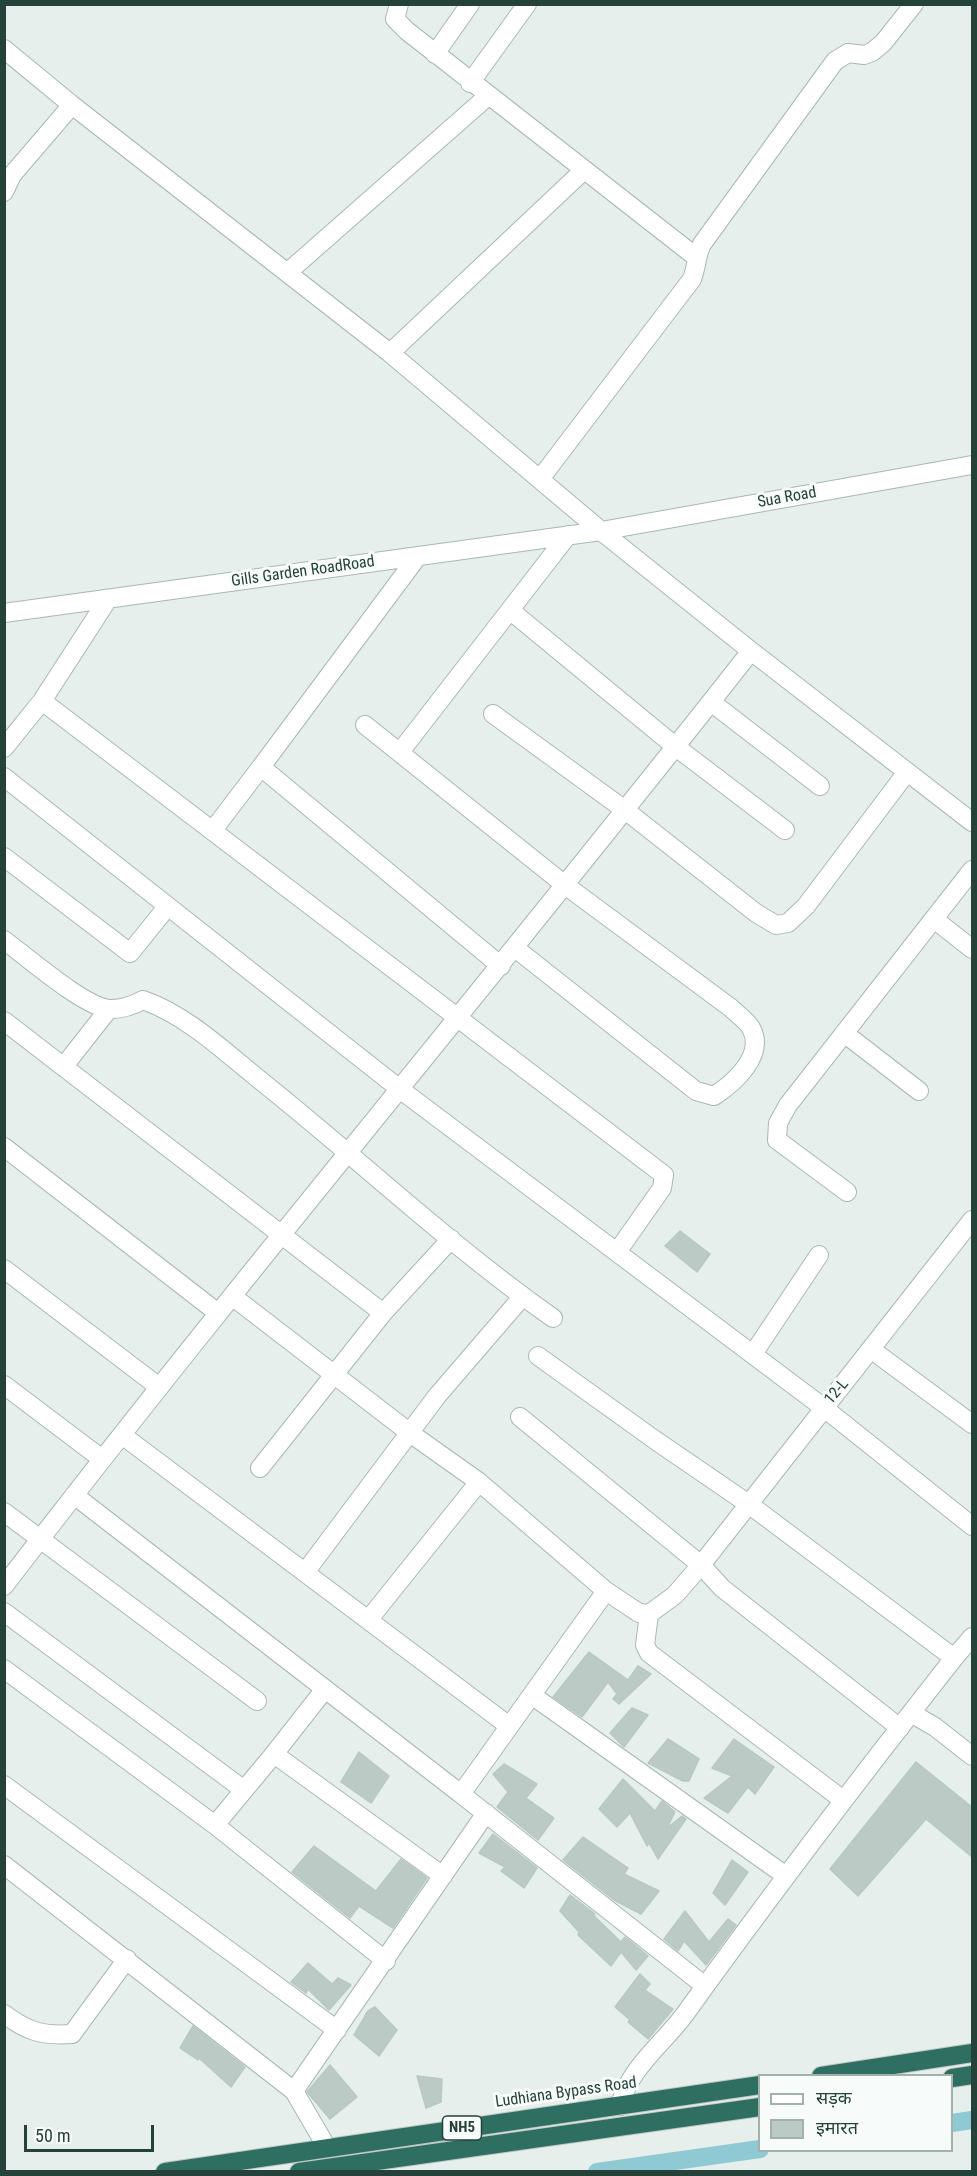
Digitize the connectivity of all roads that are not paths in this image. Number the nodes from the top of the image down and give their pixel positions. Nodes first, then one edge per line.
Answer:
1 (399, 4) edge
2 (470, 4) edge
3 (527, 4) edge
4 (914, 4) edge
5 (4, 50) edge
6 (435, 54) junction
7 (470, 83) junction
8 (488, 96) junction
9 (72, 105) junction
10 (583, 171) junction
11 (8, 172) edge
12 (4, 192) edge
13 (696, 256) junction
14 (288, 272) junction
15 (390, 353) junction
16 (972, 465) edge
17 (540, 480) junction
18 (601, 531) junction
19 (568, 536) junction
20 (418, 556) junction
21 (108, 599) junction
22 (511, 611) junction
23 (4, 613) edge
24 (751, 651) junction
25 (42, 701) junction
26 (711, 702) junction
27 (494, 714) dead end
28 (365, 725) dead end
29 (676, 747) junction
30 (4, 748) edge
31 (400, 752) junction
32 (261, 767) junction
33 (907, 772) junction
34 (4, 777) edge
35 (820, 786) dead end
36 (625, 810) junction
37 (972, 822) edge
38 (213, 830) junction
39 (785, 830) dead end
40 (4, 857) edge
41 (972, 870) edge
42 (565, 885) junction
43 (167, 907) junction
44 (933, 919) junction
45 (4, 940) edge
46 (515, 948) junction
47 (972, 949) edge
48 (501, 966) junction
49 (108, 1010) junction
50 (459, 1017) junction
51 (4, 1021) edge
52 (844, 1033) junction
53 (64, 1066) junction
54 (401, 1090) junction
55 (919, 1091) dead end
56 (4, 1147) edge
57 (350, 1152) junction
58 (847, 1192) dead end
59 (972, 1220) edge
60 (283, 1233) junction
61 (451, 1239) junction
62 (616, 1252) junction
63 (819, 1256) dead end
64 (4, 1269) edge
65 (232, 1296) junction
66 (523, 1296) junction
67 (218, 1313) junction
68 (383, 1313) junction
69 (553, 1318) dead end
70 (872, 1350) junction
71 (753, 1354) junction
72 (538, 1356) dead end
73 (336, 1374) junction
74 (4, 1385) edge
75 (159, 1387) junction
76 (824, 1408) junction
77 (520, 1417) dead end
78 (972, 1424) edge
79 (410, 1433) junction
80 (122, 1436) junction
81 (102, 1459) junction
82 (260, 1468) dead end
83 (480, 1482) junction
84 (74, 1495) junction
85 (750, 1505) junction
86 (4, 1512) edge
87 (972, 1526) edge
88 (41, 1538) junction
89 (701, 1564) junction
90 (306, 1571) junction
91 (4, 1586) edge
92 (606, 1591) junction
93 (4, 1612) edge
94 (649, 1614) junction
95 (369, 1619) junction
96 (971, 1640) edge
97 (954, 1658) junction
98 (4, 1669) edge
99 (325, 1689) junction
100 (533, 1696) junction
101 (257, 1701) dead end
102 (905, 1721) junction
103 (509, 1726) junction
104 (274, 1754) junction
105 (972, 1756) edge
106 (4, 1785) edge
107 (244, 1790) junction
108 (461, 1794) junction
109 (843, 1800) junction
110 (486, 1813) junction
111 (215, 1825) junction
112 (4, 1865) edge
113 (443, 1876) junction
114 (786, 1876) junction
115 (128, 1959) junction
116 (386, 1961) junction
117 (705, 1986) junction
118 (6, 2017) edge
119 (337, 2030) junction
120 (972, 2053) edge
121 (834, 2074) edge
122 (972, 2075) edge
123 (953, 2078) edge
124 (758, 2085) edge
125 (294, 2091) junction
126 (620, 2106) junction
127 (758, 2107) edge
128 (326, 2146) junction
129 (165, 2172) edge
130 (299, 2172) edge

1 - 6 street
2 - 6 street
3 - 7 street
4 - 13 street
5 - 9 street
6 - 7 street
7 - 8 street
8 - 10 street
8 - 14 street
9 - 11 street
9 - 14 street
10 - 13 street
10 - 15 street
11 - 12 street
13 - 17 street
14 - 15 street
15 - 17 street
16 - 18 street, Sua Road
17 - 18 street
18 - 19 street, Gills Garden RoadRoad
18 - 24 street
19 - 20 street, Gills Garden RoadRoad
19 - 22 street
20 - 21 street, Gills Garden RoadRoad
20 - 32 street
21 - 23 street, Gills Garden RoadRoad
21 - 25 street
22 - 29 street
22 - 31 street
24 - 26 street
24 - 33 street
25 - 30 street
25 - 38 street
26 - 29 street
26 - 35 street
27 - 36 street
28 - 31 street
29 - 36 street
29 - 39 street
31 - 42 street
32 - 38 street
32 - 48 street
33 - 36 street
33 - 37 street
34 - 43 street
36 - 42 street
38 - 50 street
40 - 43 street
41 - 44 street
42 - 46 street
42 - 46 street
43 - 54 street
44 - 47 street
44 - 52 street
45 - 49 street
46 - 48 street
48 - 50 street
49 - 53 street
49 - 57 street
50 - 54 street
50 - 62 street
51 - 53 street
52 - 55 street
52 - 58 street
53 - 60 street
54 - 57 street
54 - 62 street
56 - 67 street
57 - 60 street
57 - 61 street
59 - 70 street, 12-L
60 - 65 street
60 - 68 street
61 - 66 street
61 - 68 street
62 - 71 street
63 - 71 street
64 - 75 street
65 - 67 street
65 - 73 street
66 - 69 street
66 - 79 street
67 - 75 street
68 - 73 street
70 - 76 street, 12-L
70 - 78 street
71 - 76 street
72 - 85 street
73 - 79 street
73 - 82 street
74 - 81 street
75 - 80 street
76 - 85 street, 12-L
76 - 87 street
77 - 89 street
79 - 83 street
79 - 90 street
80 - 81 street
80 - 90 street
81 - 84 street
83 - 92 street
83 - 95 street
84 - 88 street
84 - 99 street
85 - 89 street, 12-L
85 - 97 street
86 - 88 street
88 - 91 street
88 - 101 street
89 - 94 street, 12-L
89 - 102 street
90 - 95 street
92 - 94 street
92 - 100 street
93 - 107 street
94 - 109 street
95 - 103 street
96 - 97 street
97 - 102 street
98 - 111 street
99 - 104 street
99 - 108 street
100 - 103 street
100 - 114 street
102 - 105 street
102 - 109 street
103 - 108 street
104 - 107 street
104 - 113 street
106 - 119 street
107 - 111 street
108 - 110 street
109 - 114 street
110 - 113 street
110 - 117 street
111 - 116 street
112 - 115 street
113 - 116 street
114 - 117 street
115 - 118 street
115 - 125 street
116 - 119 street
117 - 126 street
119 - 125 street
120 - 121 highway
122 - 123 highway
124 - 126 highway, Ludhiana Bypass Road / NH5
125 - 128 street
126 - 128 highway, Ludhiana Bypass Road / NH5
127 - 130 highway, NH5
128 - 129 highway, Ludhiana Bypass Road / NH5

